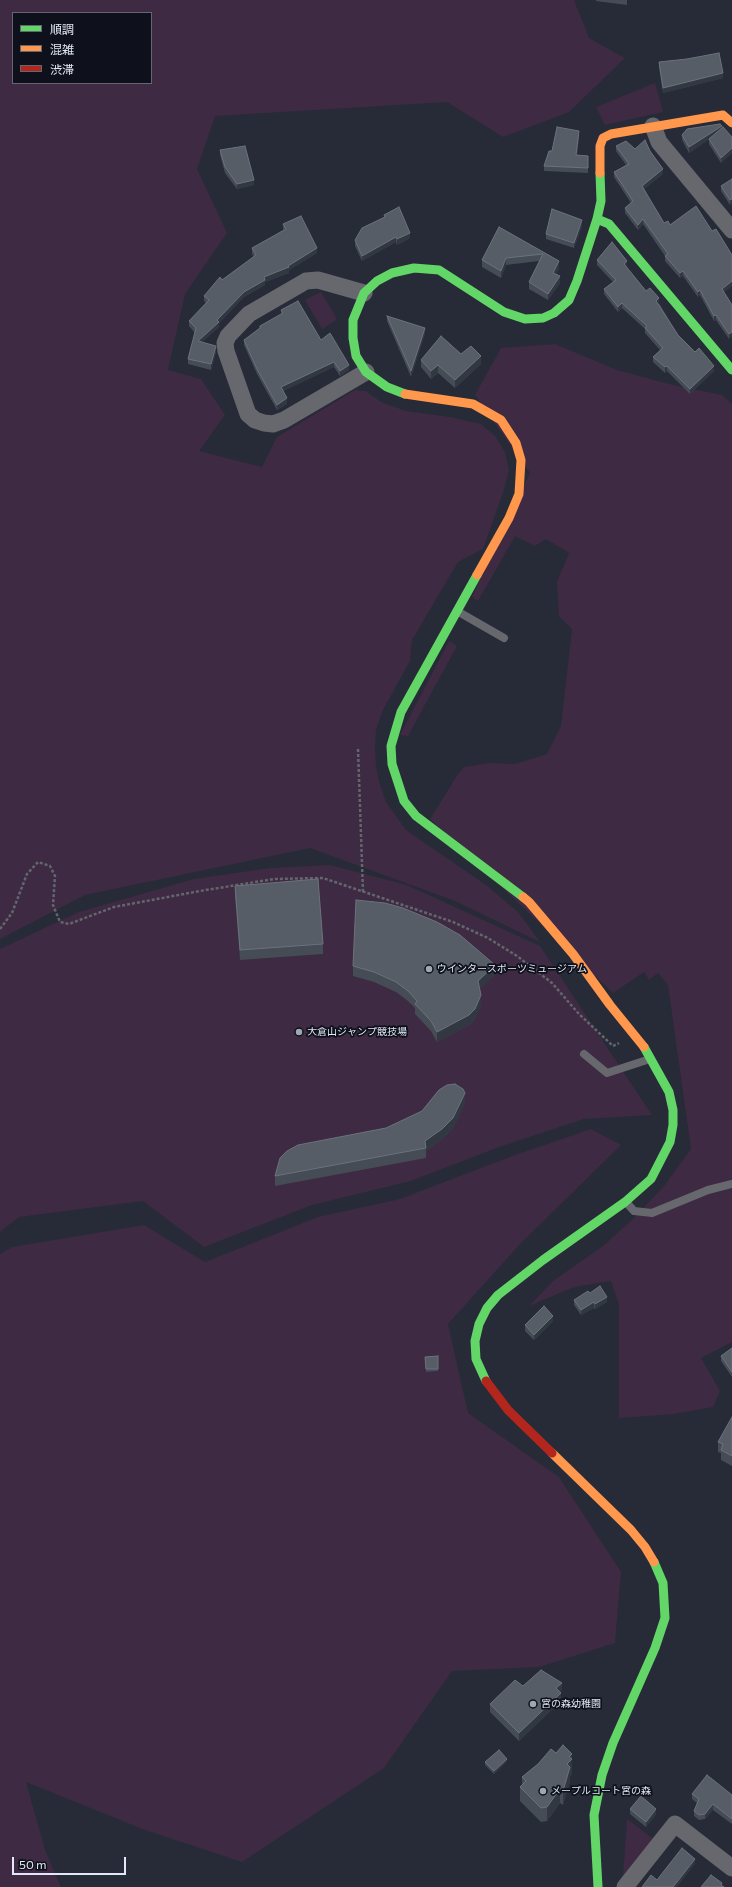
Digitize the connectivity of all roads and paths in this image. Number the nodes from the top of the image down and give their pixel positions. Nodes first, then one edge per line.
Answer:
1 (732, 122) edge
2 (653, 126) junction
3 (597, 219) junction
4 (732, 230) edge
5 (364, 293) junction
6 (732, 370) edge
7 (366, 372) junction
8 (456, 611) junction
9 (504, 638) dead end
10 (358, 749) dead end
11 (363, 892) junction
12 (0, 929) edge
13 (635, 1034) junction
14 (584, 1054) dead end
15 (652, 1059) junction
16 (732, 1184) edge
17 (625, 1202) junction
18 (732, 1868) edge
19 (598, 1887) edge
20 (625, 1887) edge

1 - 2 street
2 - 3 street
2 - 4 street
3 - 5 street
3 - 6 street
5 - 7 street
5 - 7 street
7 - 8 street
8 - 9 lane
8 - 13 street
10 - 11 path
11 - 12 path
11 - 13 path
13 - 15 street
14 - 15 lane
15 - 17 street
16 - 17 lane
17 - 19 street
18 - 20 street

